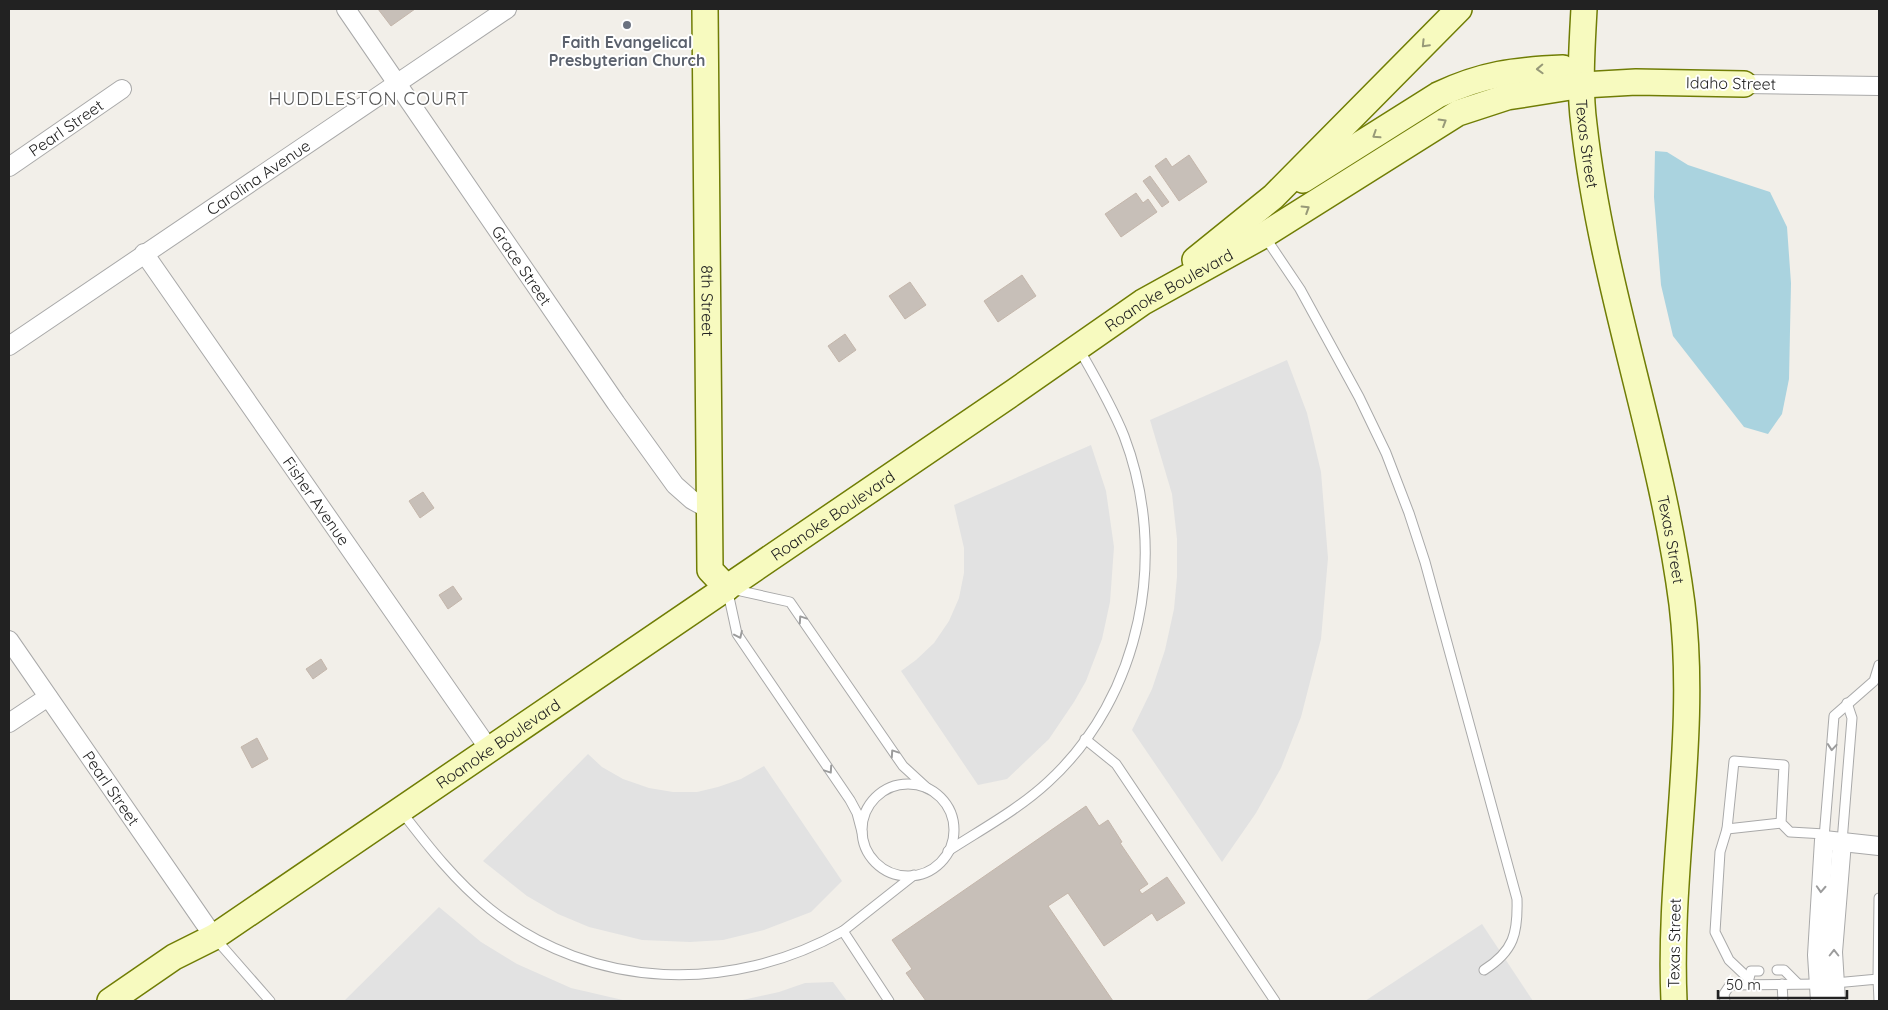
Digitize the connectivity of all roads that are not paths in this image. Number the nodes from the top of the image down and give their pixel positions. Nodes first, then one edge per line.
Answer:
1 (346, 9) edge
2 (507, 9) edge
3 (705, 9) edge
4 (1459, 9) edge
5 (1584, 9) edge
6 (397, 83) junction
7 (1744, 84) joint
8 (1583, 85) junction
9 (1879, 86) edge
10 (122, 89) dead end
11 (9, 167) edge
12 (1273, 197) junction
13 (1258, 224) junction
14 (144, 253) junction
15 (9, 346) edge
16 (1078, 346) junction
17 (710, 510) junction
18 (727, 588) junction
19 (9, 640) edge
20 (1879, 665) edge
21 (1876, 681) edge
22 (48, 697) junction
23 (1847, 703) junction
24 (9, 723) edge
25 (1085, 739) junction
26 (489, 749) junction
27 (927, 788) junction
28 (401, 811) junction
29 (1781, 823) junction
30 (1727, 829) junction
31 (862, 832) junction
32 (1824, 837) junction
33 (1842, 842) junction
34 (1879, 846) edge
35 (948, 851) junction
36 (914, 875) junction
37 (1879, 898) edge
38 (843, 931) junction
39 (214, 937) junction
40 (1484, 970) dead end
41 (1759, 970) dead end
42 (1777, 970) dead end
43 (1878, 978) edge
44 (1748, 981) junction
45 (1827, 983) junction
46 (1782, 984) junction
47 (1797, 984) junction
48 (110, 1001) edge
49 (270, 1001) edge
50 (889, 1001) edge
51 (1275, 1001) edge
52 (1674, 1001) edge
53 (1725, 1001) edge
54 (1783, 1001) edge
55 (1820, 1001) edge
56 (1836, 1001) edge
57 (1879, 1001) edge

1 - 6 street, Grace Street
2 - 6 street, Carolina Avenue
3 - 17 main road, 8th Street
4 -> 12 main road
5 - 8 main road
6 - 14 street, Carolina Avenue
6 - 17 street, Grace Street
7 - 8 main road, Idaho Street
7 - 9 street, Idaho Street
8 -> 12 main road
13 -> 8 main road
8 - 52 main road, Texas Street
10 - 11 street, Pearl Street
12 - 13 main road
13 - 16 main road, Roanoke Boulevard
13 - 40 lane
14 - 15 street, Carolina Avenue
14 - 26 street, Fisher Avenue
16 - 18 main road, Roanoke Boulevard
16 - 25 lane
17 - 18 main road, 8th Street
18 - 26 main road, Roanoke Boulevard
27 -> 18 lane
18 -> 31 lane
19 - 22 street, Pearl Street
20 - 21 lane
21 - 23 lane
22 - 24 street
22 - 39 street, Pearl Street
23 -> 32 lane
23 - 33 lane
25 - 35 lane
25 - 51 lane
26 - 28 main road, Roanoke Boulevard
27 - 31 lane
27 - 35 lane
28 - 38 lane
28 - 39 main road, Roanoke Boulevard
29 - 30 lane
29 - 30 lane
29 - 32 lane
30 - 44 lane
31 - 36 lane
32 - 33 street
32 -> 45 street
33 - 34 street
45 -> 33 street
35 - 36 lane
36 - 38 lane
37 - 43 lane
38 - 50 lane
39 - 48 main road, Roanoke Boulevard
39 - 49 lane
41 - 44 lane
42 - 47 lane
43 - 45 lane
43 - 57 lane
44 - 46 lane
44 - 53 lane
45 - 47 lane
45 - 55 street
45 - 56 street
46 - 47 lane
46 - 54 lane

